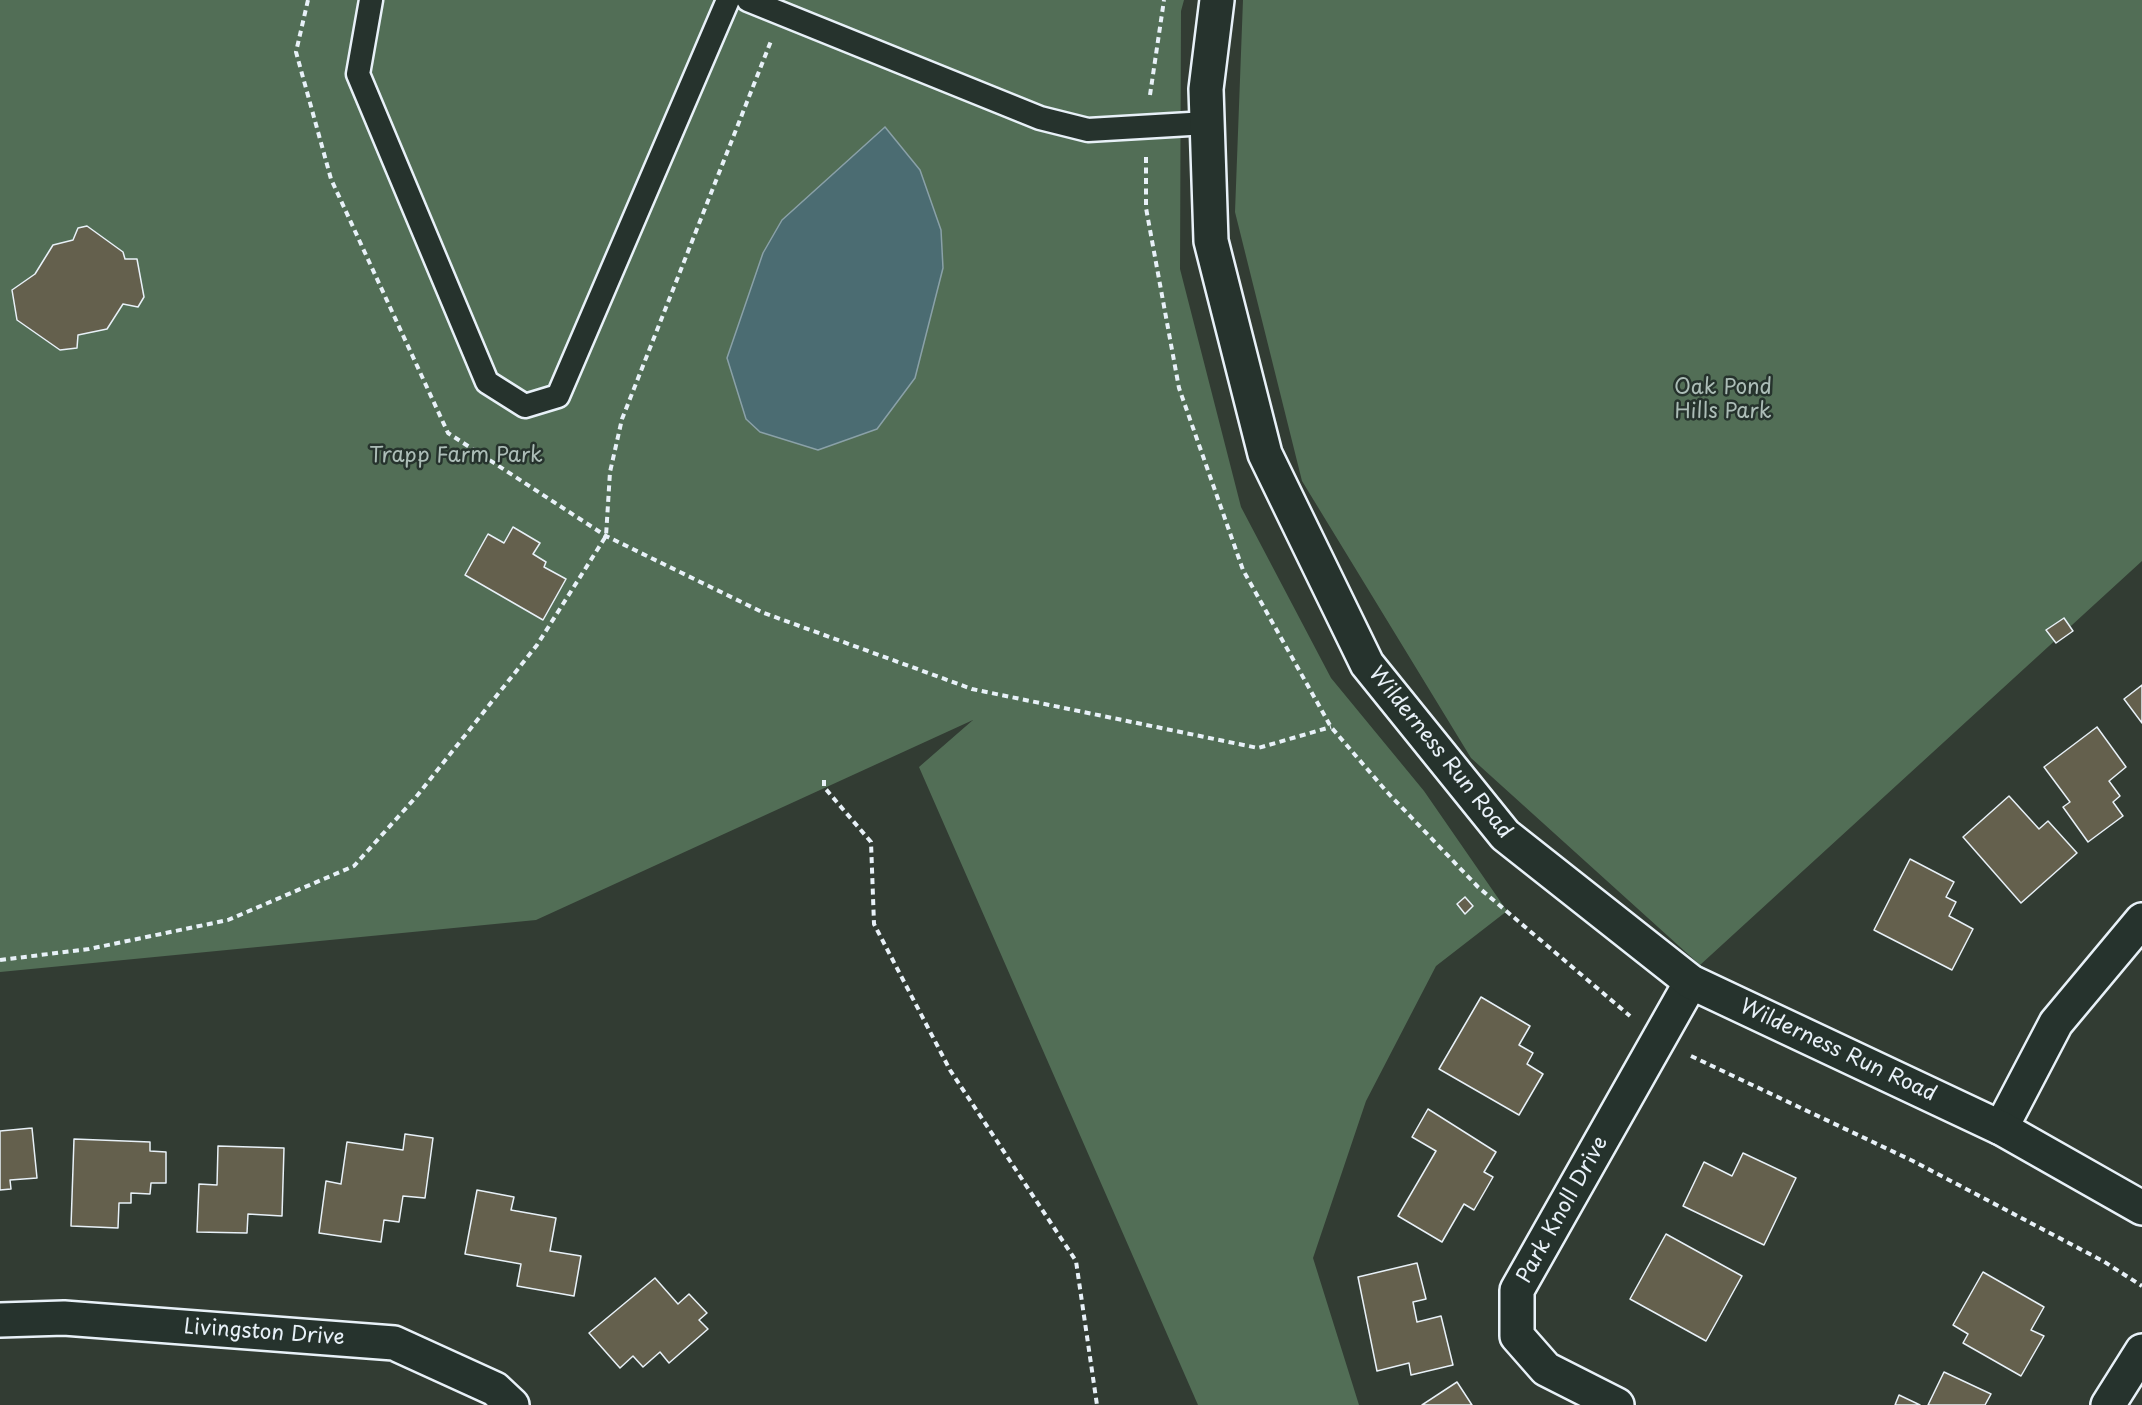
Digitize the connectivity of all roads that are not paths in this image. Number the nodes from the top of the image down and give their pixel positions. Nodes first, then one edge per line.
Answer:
1 (371, 0) edge
2 (729, 0) edge
3 (748, 0) edge
4 (1217, 0) edge
5 (1207, 123) junction
6 (2142, 920) edge
7 (1691, 982) junction
8 (2001, 1128) junction
9 (2142, 1208) edge
10 (0, 1320) edge
11 (2142, 1351) edge
12 (512, 1405) edge
13 (1617, 1405) edge
14 (2108, 1405) edge

1 - 2 lane
3 - 5 lane
4 - 5 street, Wilderness Run Road
5 - 7 street, Wilderness Run Road
6 - 8 street
7 - 8 street, Wilderness Run Road
7 - 13 street, Park Knoll Drive
8 - 9 street, Wilderness Run Road
10 - 12 street, Livingston Drive
11 - 14 street

